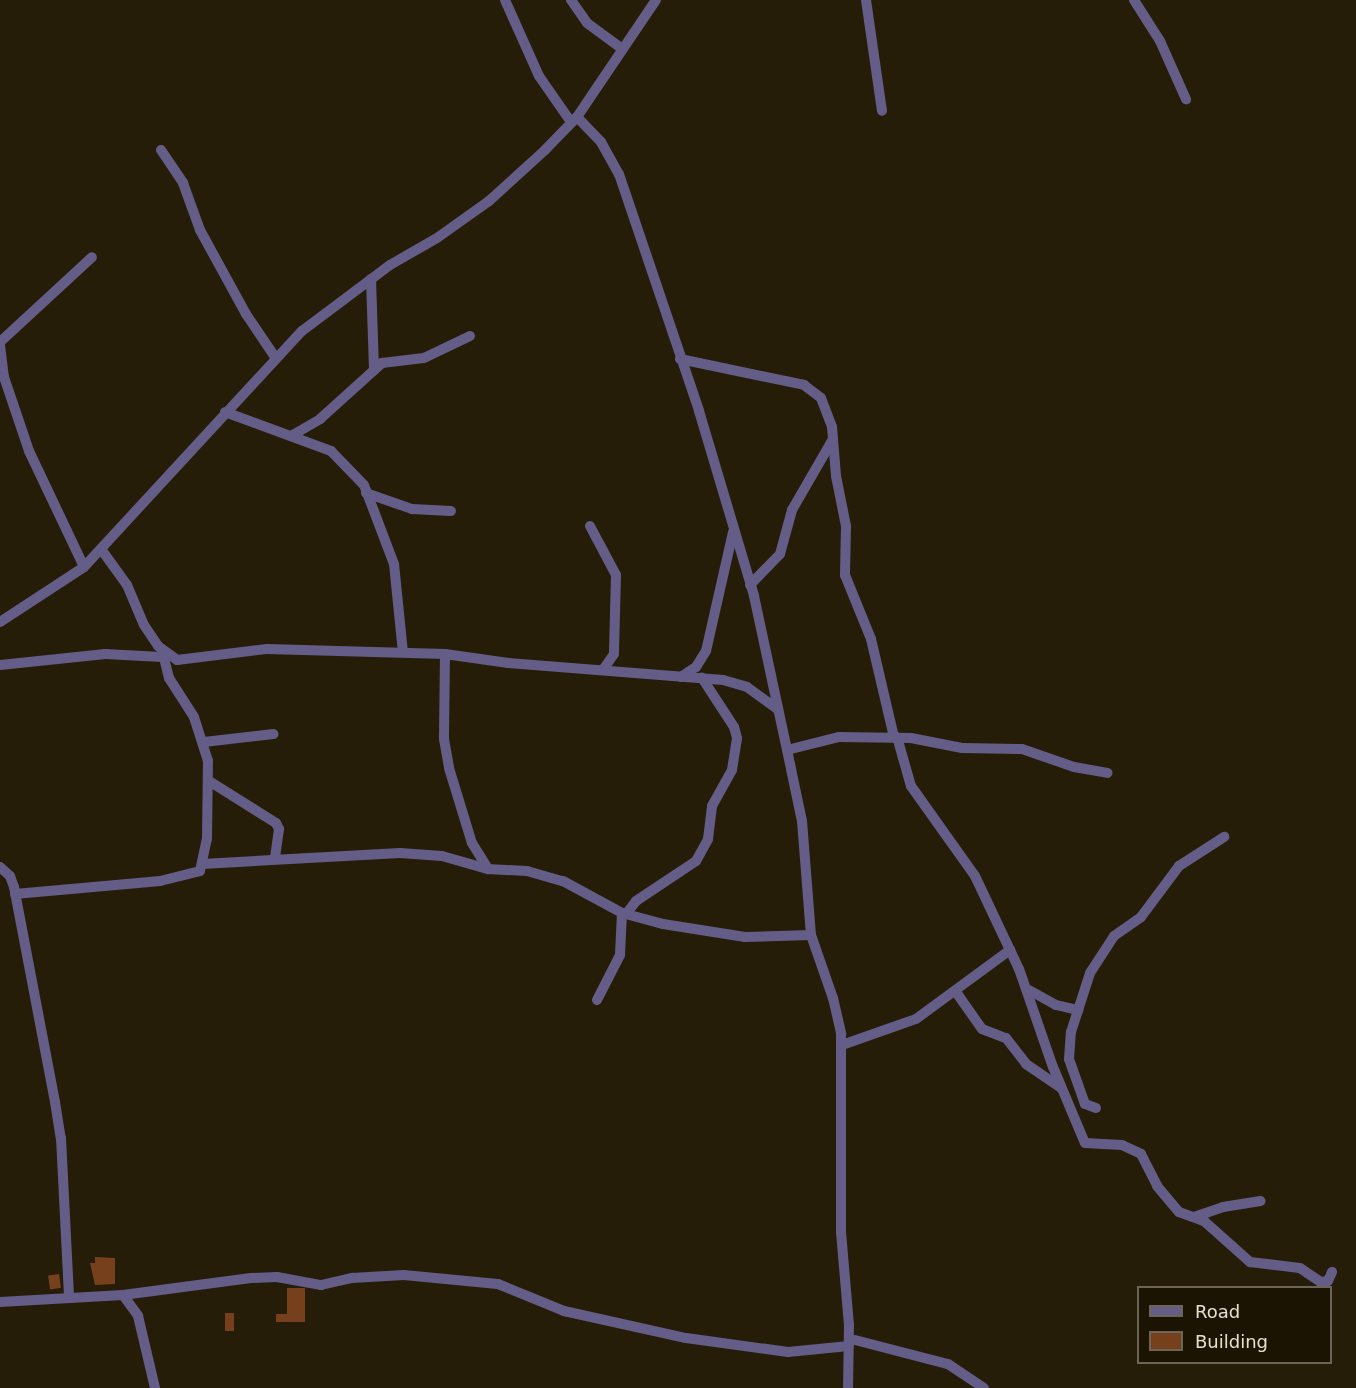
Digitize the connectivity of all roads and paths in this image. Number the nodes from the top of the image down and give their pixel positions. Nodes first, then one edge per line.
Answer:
1 (505, 0) edge
2 (571, 0) edge
3 (656, 0) edge
4 (866, 0) edge
5 (1134, 0) edge
6 (621, 48) junction
7 (1186, 99) dead end
8 (882, 111) dead end
9 (574, 119) junction
10 (161, 150) dead end
11 (92, 257) dead end
12 (371, 279) junction
13 (470, 336) dead end
14 (0, 344) edge
15 (275, 357) junction
16 (680, 358) junction
17 (374, 370) junction
18 (225, 412) junction
19 (291, 436) junction
20 (834, 438) junction
21 (366, 493) junction
22 (451, 511) dead end
23 (590, 526) dead end
24 (733, 529) junction
25 (101, 549) junction
26 (84, 567) junction
27 (750, 585) junction
28 (0, 622) edge
29 (403, 652) junction
30 (162, 653) junction
31 (445, 654) junction
32 (0, 665) edge
33 (603, 670) junction
34 (681, 677) junction
35 (702, 678) junction
36 (777, 709) junction
37 (274, 734) dead end
38 (895, 737) junction
39 (204, 742) junction
40 (787, 750) junction
41 (1107, 773) dead end
42 (209, 781) junction
43 (1224, 837) dead end
44 (275, 859) junction
45 (202, 864) junction
46 (0, 867) edge
47 (488, 869) junction
48 (15, 894) junction
49 (624, 914) junction
50 (811, 934) junction
51 (1010, 950) junction
52 (1029, 990) junction
53 (956, 992) junction
54 (597, 1000) dead end
55 (1078, 1010) junction
56 (842, 1045) junction
57 (1062, 1089) junction
58 (1096, 1108) dead end
59 (1262, 1201) dead end
60 (1194, 1217) junction
61 (1332, 1272) dead end
62 (123, 1295) junction
63 (69, 1297) junction
64 (0, 1302) edge
65 (852, 1343) junction
66 (155, 1388) edge
67 (848, 1388) edge
68 (984, 1388) edge

1 - 9 street
2 - 6 street
3 - 6 street
4 - 8 street
5 - 7 street
6 - 9 street
9 - 12 street
9 - 16 street
10 - 15 street
11 - 14 street
12 - 15 street
12 - 17 street
13 - 17 street
14 - 26 street
15 - 18 street
16 - 20 street
16 - 24 street
17 - 19 street
18 - 19 street
18 - 25 street
19 - 21 street
20 - 27 street
20 - 38 street
21 - 22 street
21 - 29 street
23 - 33 street
24 - 27 street
24 - 34 street
25 - 26 street
25 - 30 street
26 - 28 street
27 - 36 street
29 - 30 street
29 - 31 street
30 - 32 street
30 - 39 street
31 - 33 street
31 - 47 street
33 - 34 street
34 - 35 street
35 - 36 street
35 - 49 street
36 - 40 street
37 - 39 street
38 - 40 street
38 - 41 street
38 - 51 street
39 - 42 street
40 - 50 street
42 - 44 street
42 - 45 street
43 - 55 street
44 - 45 street
44 - 47 street
45 - 48 street
46 - 48 street
47 - 49 street
48 - 63 street
49 - 50 street
49 - 54 street
50 - 56 street
51 - 52 street
51 - 53 street
52 - 55 street
52 - 57 street
53 - 56 street
53 - 57 street
55 - 58 street
56 - 65 street
57 - 60 street
59 - 60 street
60 - 61 street
62 - 63 street
62 - 65 street
62 - 66 street
63 - 64 street
65 - 67 street
65 - 68 street

